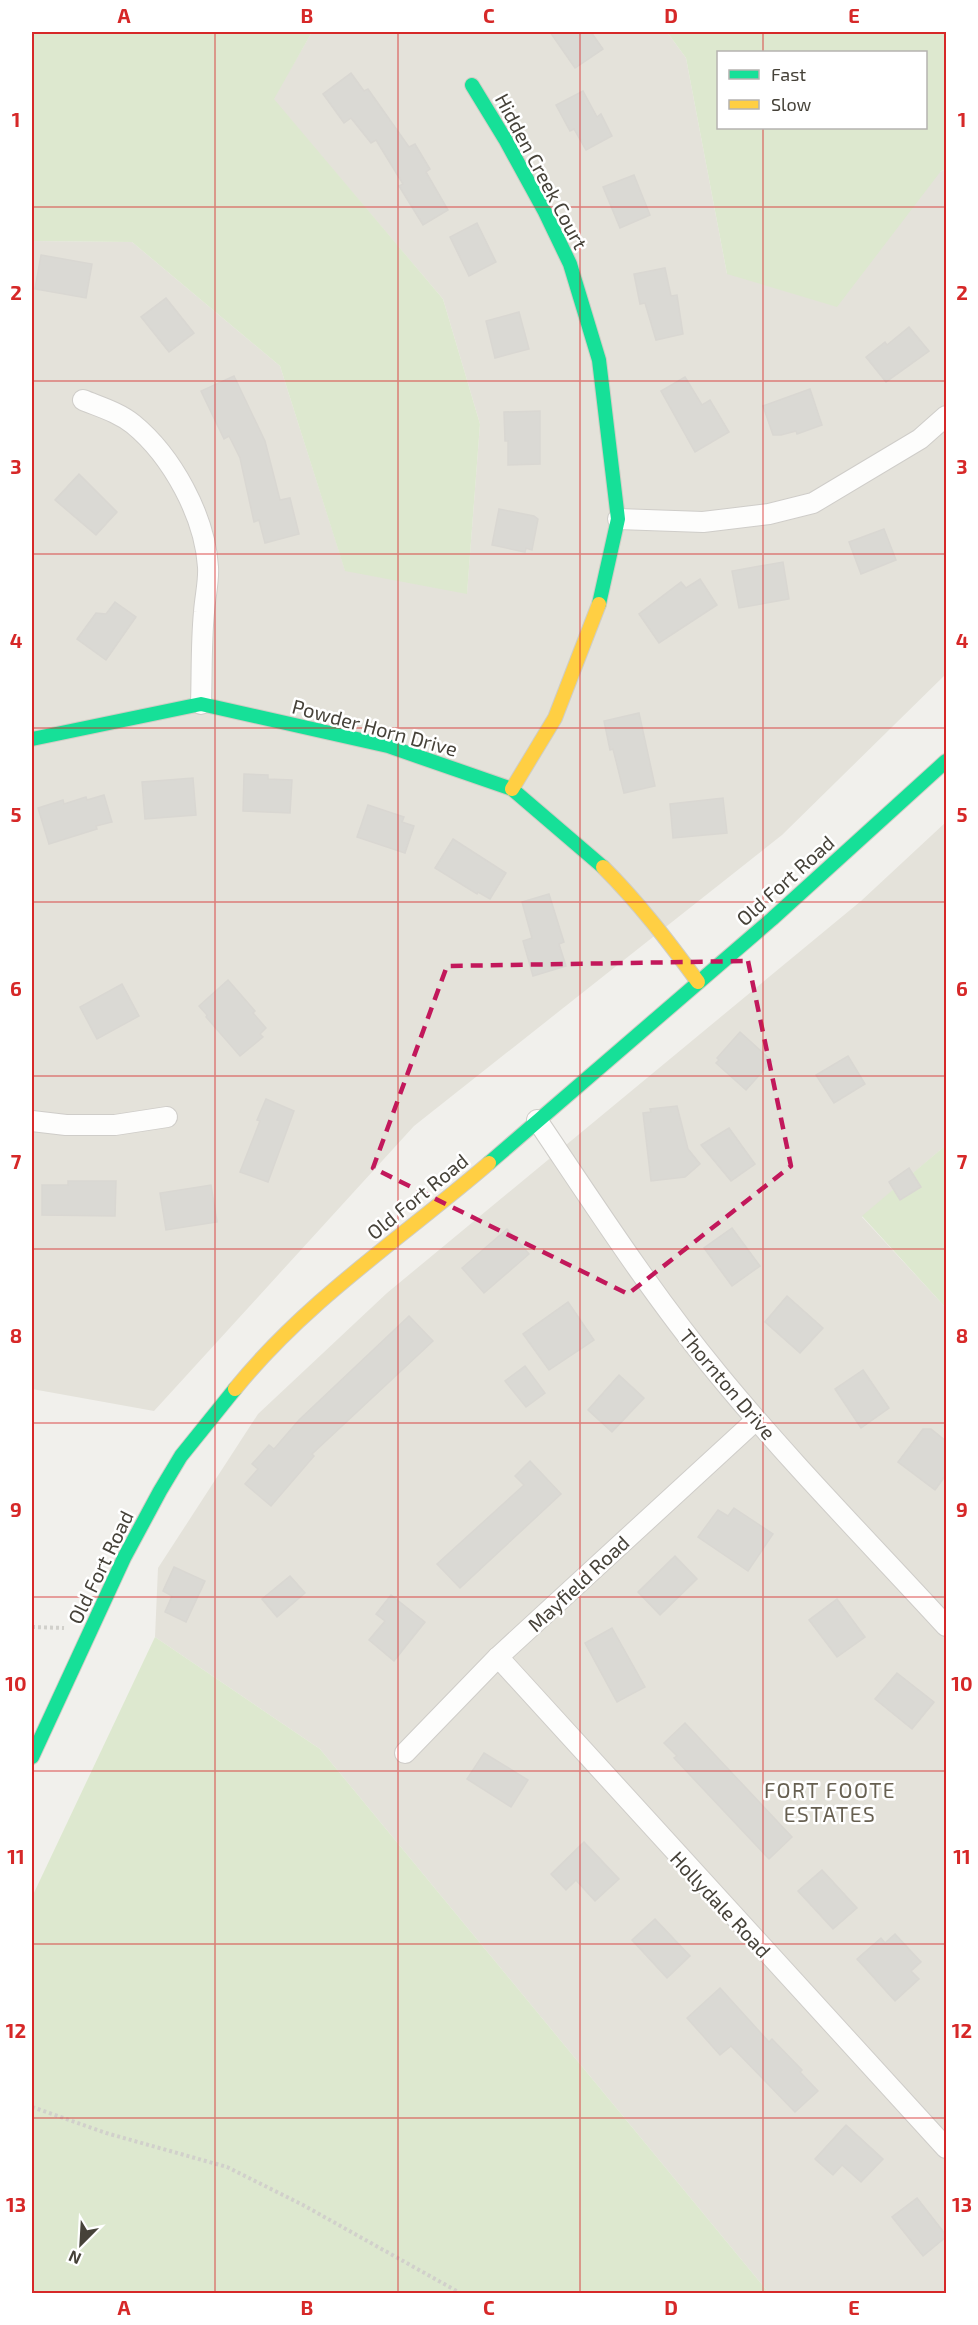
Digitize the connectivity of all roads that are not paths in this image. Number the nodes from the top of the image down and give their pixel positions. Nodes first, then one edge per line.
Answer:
1 (472, 86) dead end
2 (83, 400) dead end
3 (946, 416) edge
4 (618, 519) junction
5 (201, 704) junction
6 (32, 740) edge
7 (946, 760) edge
8 (512, 789) junction
9 (698, 982) junction
10 (166, 1118) dead end
11 (537, 1120) junction
12 (32, 1121) edge
13 (756, 1420) junction
14 (946, 1626) edge
15 (498, 1657) junction
16 (405, 1753) dead end
17 (32, 1757) edge
18 (946, 2148) edge

1 - 4 street, Hidden Creek Court
2 - 5 street
3 - 4 street
4 - 8 street, Hidden Creek Court
5 - 6 street, Powder Horn Drive
5 - 8 street, Powder Horn Drive
7 - 9 street, Old Fort Road
8 - 9 street, Powder Horn Drive
9 - 11 street, Old Fort Road
10 - 12 street
11 - 13 street, Thornton Drive
11 - 17 street, Old Fort Road
13 - 14 street, Thornton Drive
13 - 15 street, Mayfield Road
15 - 16 street, Mayfield Road
15 - 18 street, Hollydale Road

